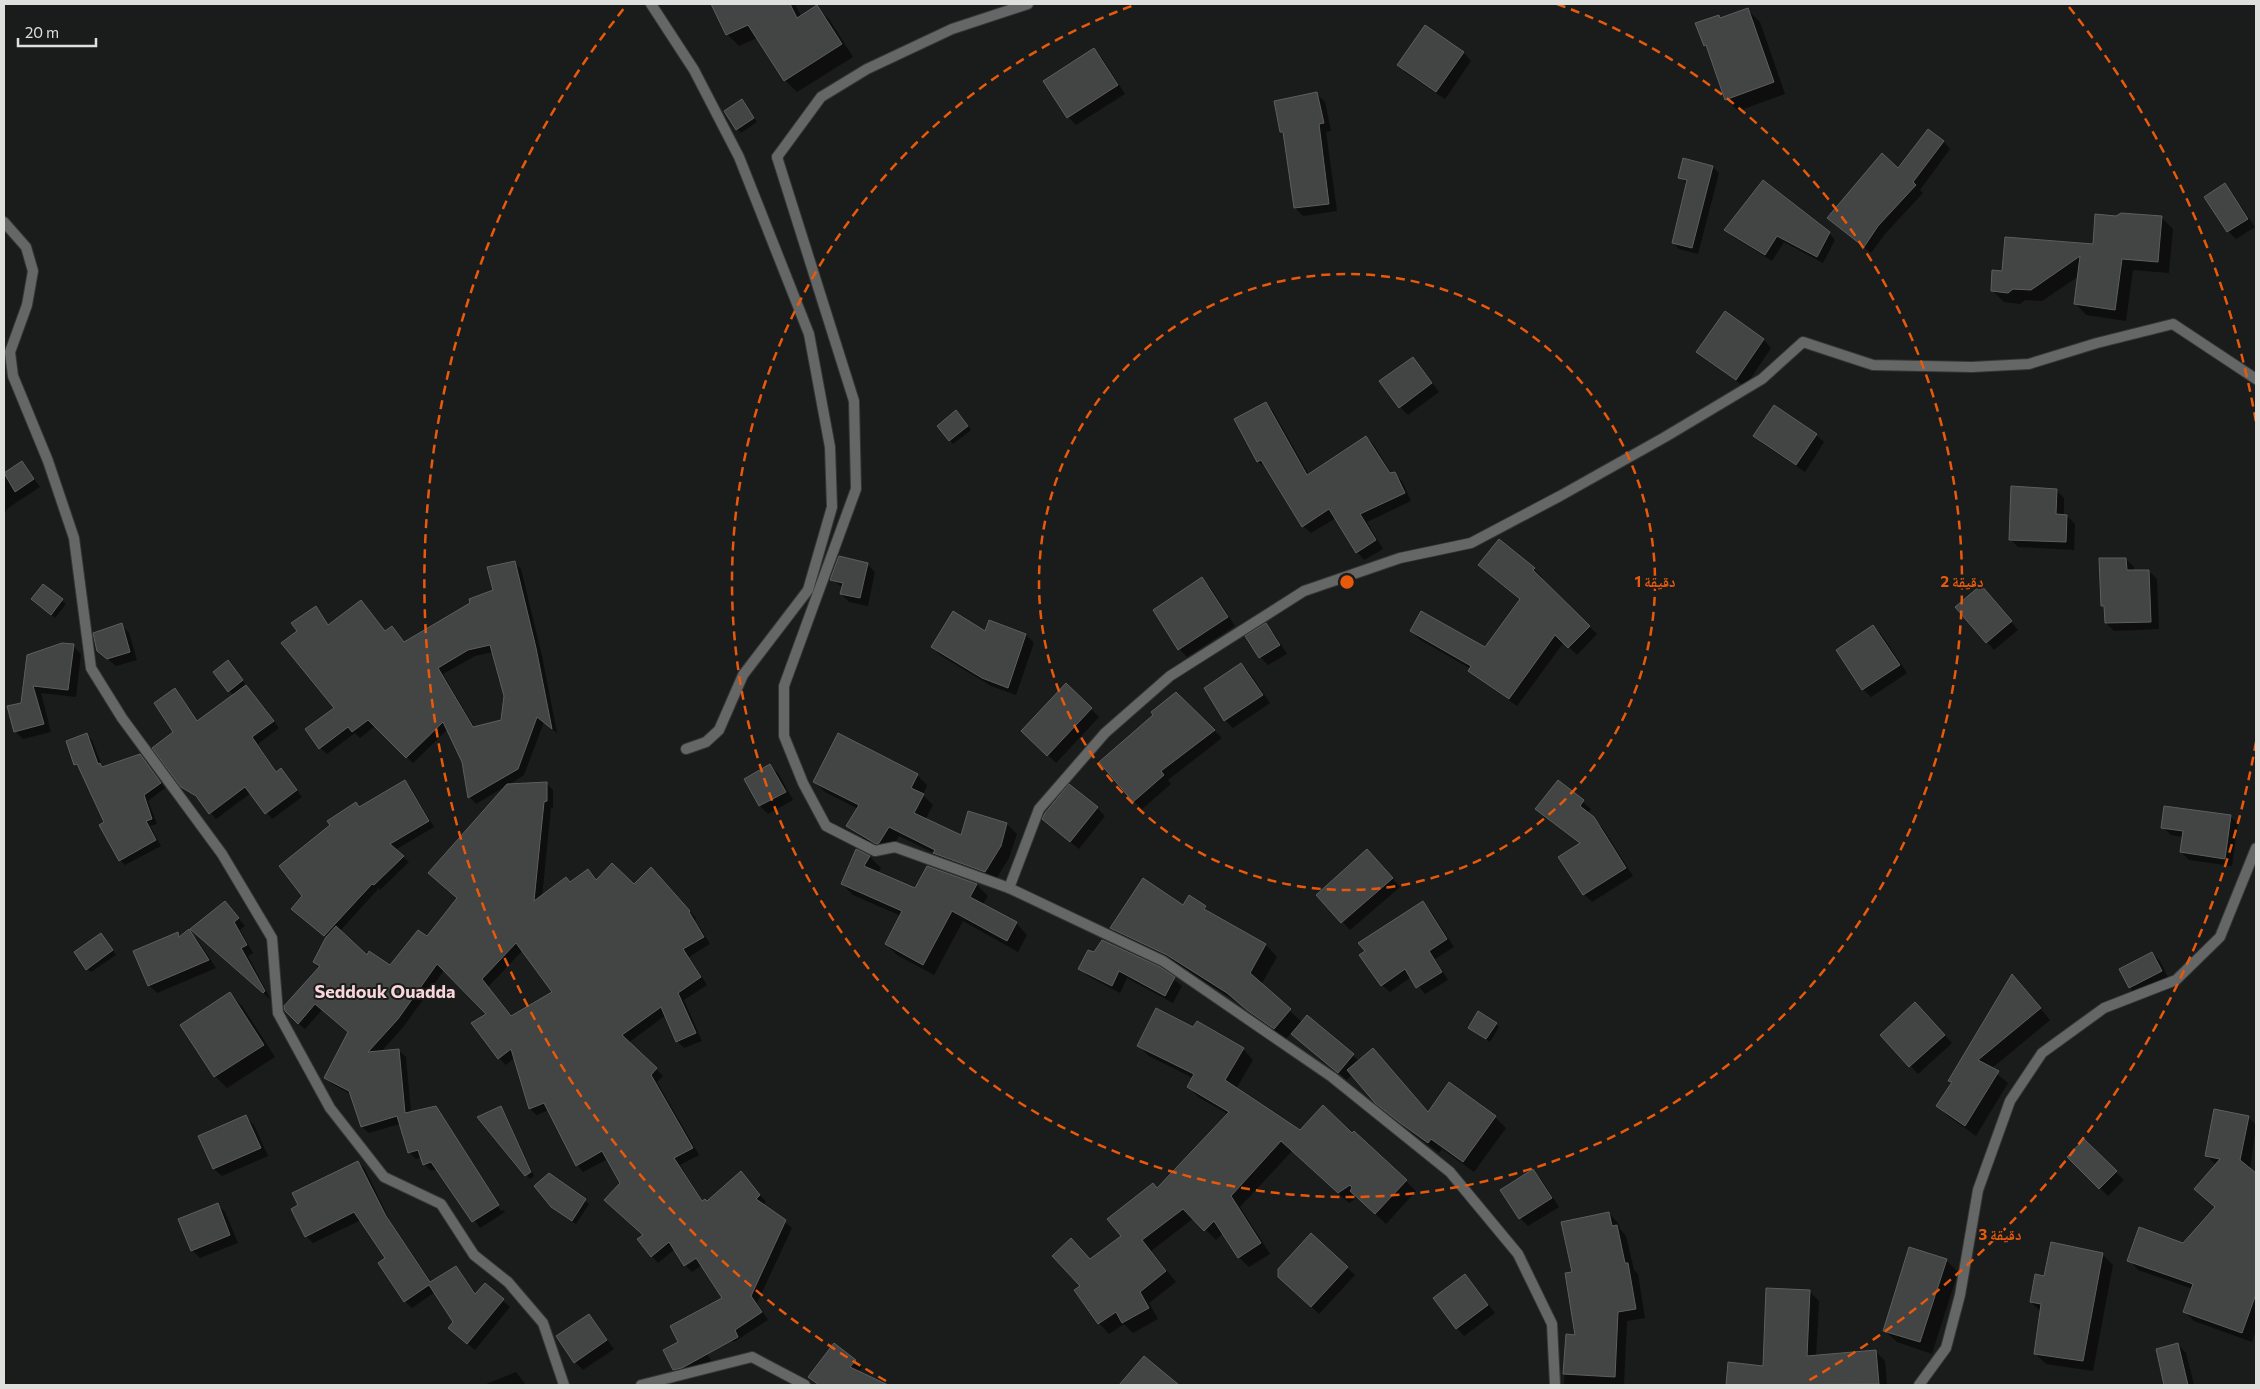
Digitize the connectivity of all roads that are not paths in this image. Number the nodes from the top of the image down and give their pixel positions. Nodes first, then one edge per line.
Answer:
1 (651, 4) edge
2 (1028, 4) edge
3 (4, 222) edge
4 (7, 350) edge
5 (2256, 379) edge
6 (686, 749) dead end
7 (2256, 848) edge
8 (1009, 888) junction
9 (564, 1385) edge
10 (641, 1385) edge
11 (805, 1385) edge
12 (1555, 1385) edge
13 (1919, 1385) edge

1 - 6 street
2 - 8 street
3 - 4 street
4 - 9 street
5 - 8 street
7 - 13 street
8 - 12 street
10 - 11 street

